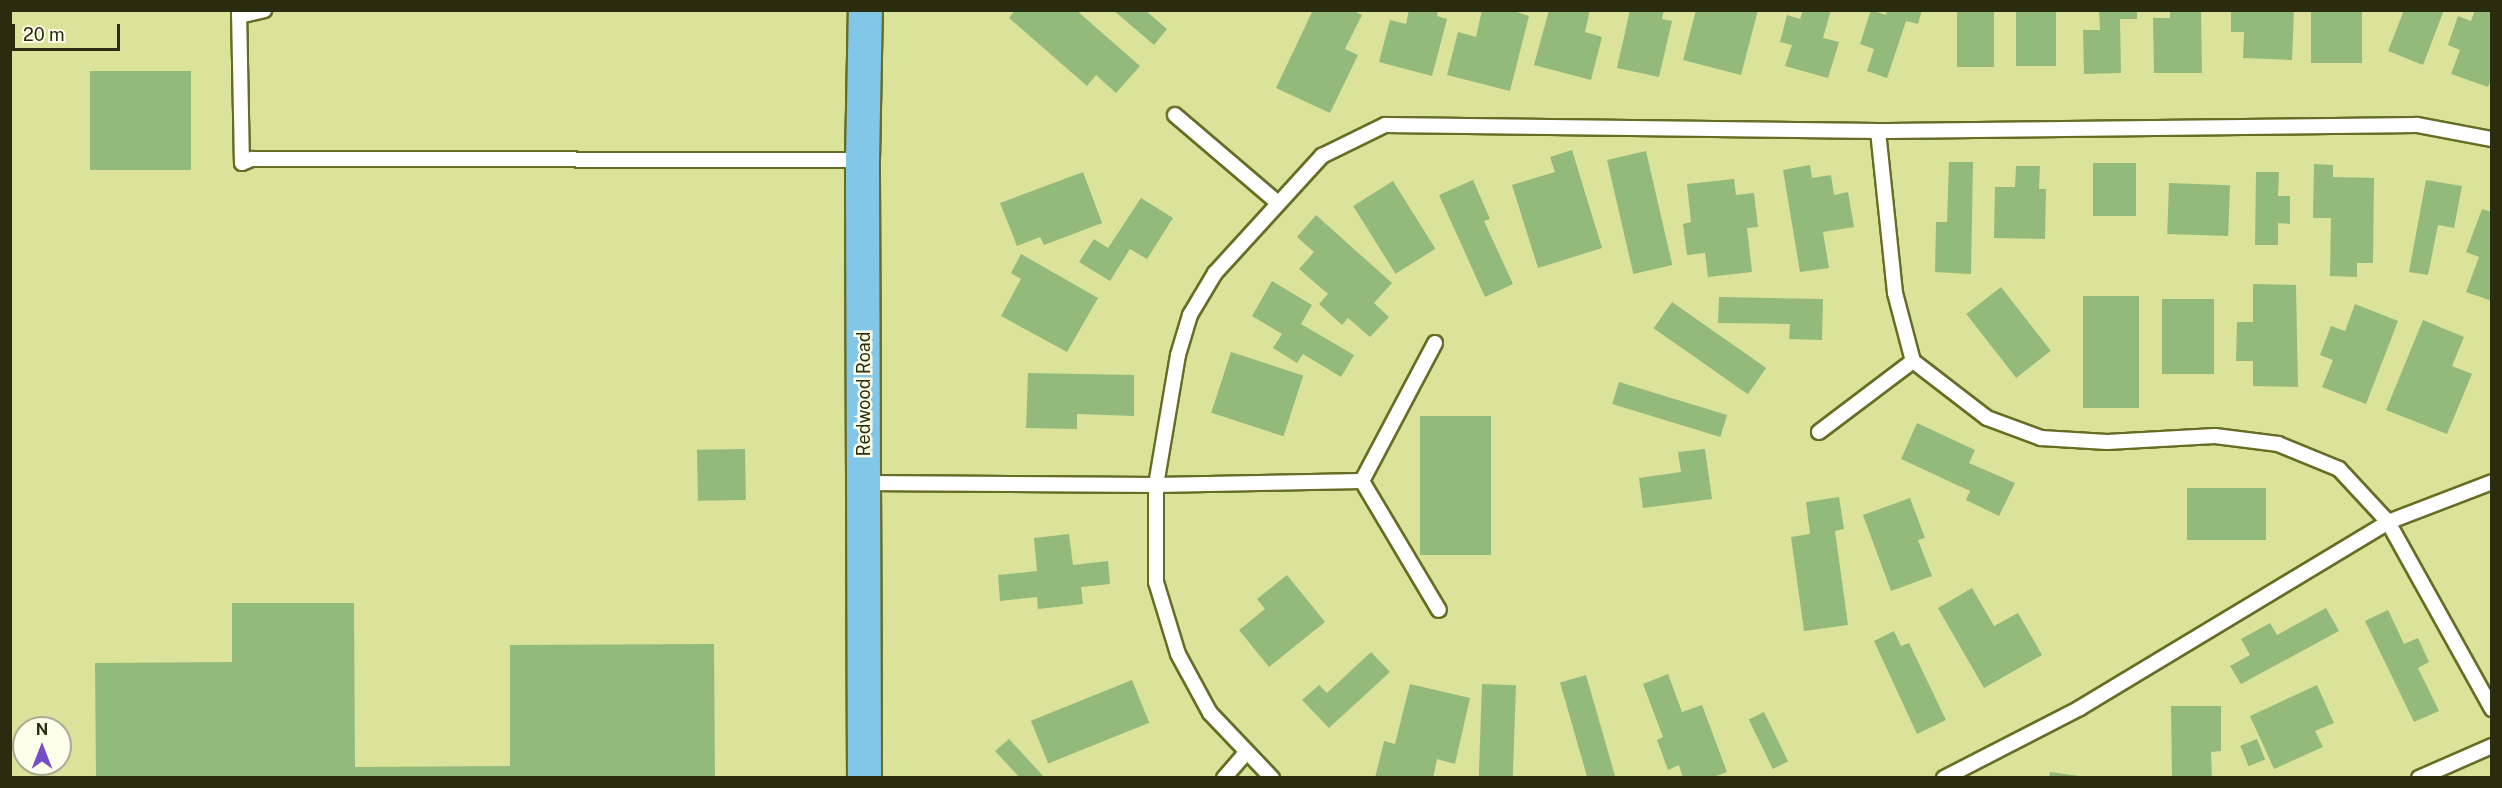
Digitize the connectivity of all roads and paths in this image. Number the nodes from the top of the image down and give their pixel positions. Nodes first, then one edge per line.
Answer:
1 (264, 10) edge
2 (865, 10) edge
3 (239, 14) edge
4 (1175, 115) dead end
5 (1878, 131) junction
6 (2492, 139) edge
7 (862, 160) junction
8 (1278, 203) junction
9 (1435, 343) dead end
10 (1913, 361) junction
11 (1819, 432) dead end
12 (1362, 481) junction
13 (2492, 482) edge
14 (864, 483) junction
15 (1156, 485) junction
16 (2388, 522) junction
17 (1439, 610) dead end
18 (2492, 709) edge
19 (2492, 746) edge
20 (1246, 753) junction
21 (864, 777) edge
22 (1224, 777) edge
23 (1272, 777) edge
24 (1944, 777) edge
25 (2419, 777) edge

1 - 3 lane
2 - 7 main road, Redwood Road
3 - 7 lane
4 - 8 lane
5 - 6 lane
5 - 8 lane
5 - 10 lane
7 - 14 main road, Redwood Road
8 - 15 lane
9 - 12 lane
10 - 11 lane
10 - 16 lane
12 - 15 lane
12 - 17 lane
13 - 16 lane
14 - 15 lane
14 - 21 main road, Redwood Road
15 - 20 lane
16 - 18 lane
16 - 24 lane
19 - 25 lane
20 - 22 lane
20 - 23 lane

